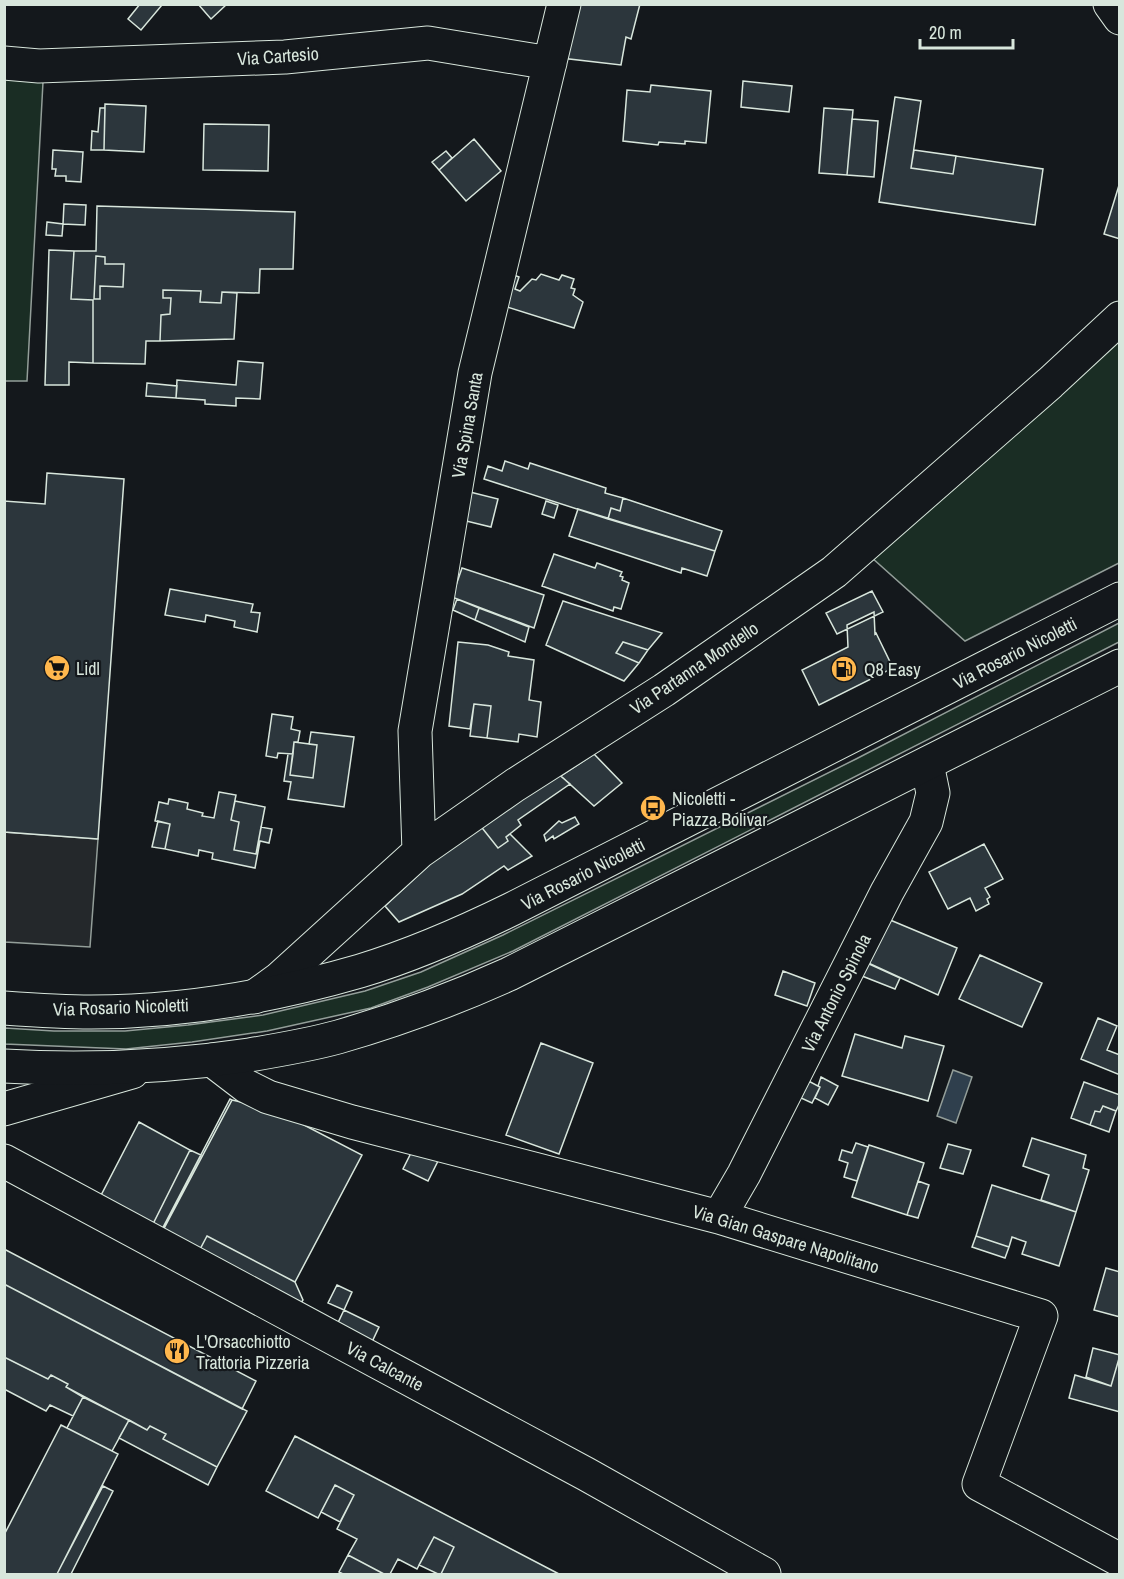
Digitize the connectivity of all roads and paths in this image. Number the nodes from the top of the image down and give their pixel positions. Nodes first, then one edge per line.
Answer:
1 (564, 4) edge
2 (1110, 4) edge
3 (1119, 18) edge
4 (4, 63) edge
5 (550, 63) junction
6 (1119, 318) edge
7 (1119, 599) edge
8 (1119, 666) edge
9 (927, 764) junction
10 (419, 852) junction
11 (254, 997) junction
12 (4, 1008) edge
13 (212, 1060) junction
14 (4, 1066) edge
15 (149, 1067) junction
16 (4, 1109) edge
17 (4, 1161) edge
18 (719, 1218) junction
19 (1119, 1560) edge
20 (764, 1575) edge

1 - 5 street, Via Spina Santa
2 - 3 street
4 - 5 street, Via Cartesio
5 - 10 street, Via Spina Santa
6 - 10 street, Via Partanna Mondello
7 - 11 street, Via Rosario Nicoletti
8 - 9 street
9 - 13 street
9 - 18 street, Via Antonio Spinola
10 - 11 street, Via Partanna Mondello
11 - 12 street, Via Rosario Nicoletti
13 - 15 street
13 - 18 street, Via Gian Gaspare Napolitano
14 - 15 street
15 - 16 street
17 - 20 street, Via Calcante
18 - 19 street, Via Gian Gaspare Napolitano

